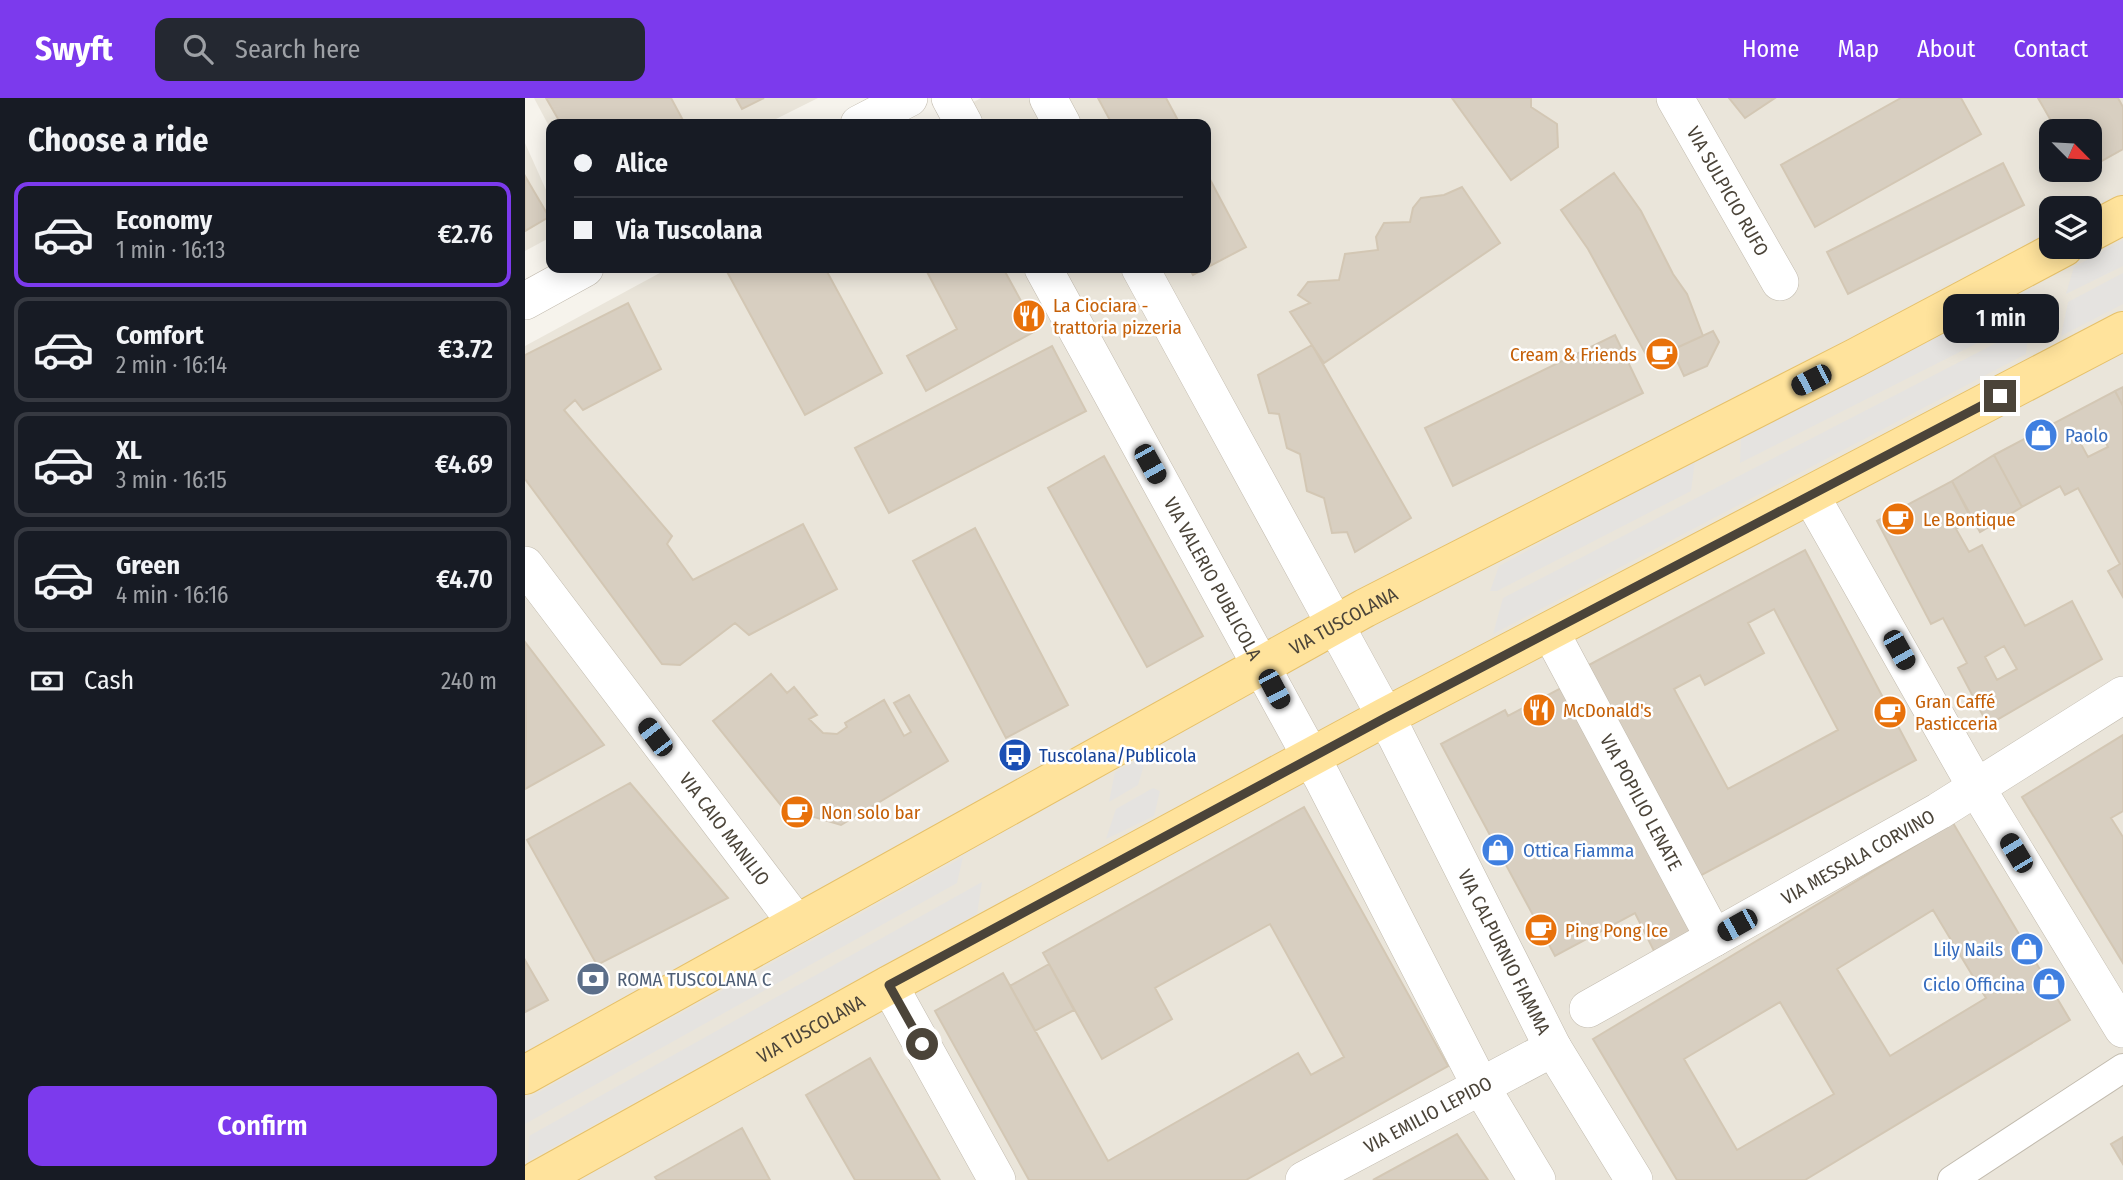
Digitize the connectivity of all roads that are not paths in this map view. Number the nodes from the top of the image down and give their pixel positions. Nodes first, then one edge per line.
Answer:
1 (909, 98) edge
2 (950, 98) edge
3 (1048, 98) edge
4 (1675, 98) edge
5 (869, 119) edge
6 (961, 119) edge
7 (1059, 119) edge
8 (2123, 215) edge
9 (2102, 226) edge
10 (2041, 259) edge
11 (576, 273) edge
12 (1046, 273) edge
13 (1143, 273) edge
14 (1780, 282) dead end
15 (525, 301) edge
16 (2123, 331) edge
17 (1811, 496) junction
18 (525, 565) edge
19 (1334, 626) junction
20 (1550, 631) junction
21 (1262, 666) junction
22 (2123, 695) edge
23 (1385, 718) junction
24 (1312, 758) junction
25 (1976, 787) junction
26 (797, 924) junction
27 (1714, 938) junction
28 (889, 985) junction
29 (1588, 1009) dead end
30 (2123, 1029) edge
31 (1553, 1048) junction
32 (2123, 1068) edge
33 (525, 1075) edge
34 (1480, 1085) junction
35 (538, 1180) edge
36 (997, 1180) edge
37 (1304, 1180) edge
38 (1537, 1180) edge
39 (1634, 1180) edge
40 (1952, 1180) edge

1 - 5 street
2 - 6 street
3 - 7 street
4 - 14 street, VIA SULPICIO RUFO
8 - 9 main road
10 - 19 main road, VIA TUSCOLANA
11 - 15 street
12 - 21 street, VIA VALERIO PUBLICOLA
13 - 19 street
16 - 17 main road, VIA TUSCOLANA
17 - 20 main road, VIA TUSCOLANA
17 - 25 street
18 - 26 street, VIA CAIO MANILIO
19 - 21 main road, VIA TUSCOLANA
19 - 23 street, VIA CALPURNIO FIAMMA
20 - 23 main road, VIA TUSCOLANA
20 - 27 street, VIA POPILIO LENATE
21 - 24 street, VIA VALERIO PUBLICOLA
21 - 26 main road, VIA TUSCOLANA
22 - 25 street, VIA MESSALA CORVINO
23 - 24 main road, VIA TUSCOLANA
23 - 31 street, VIA CALPURNIO FIAMMA
24 - 28 main road, VIA TUSCOLANA
24 - 34 street
25 - 27 street, VIA MESSALA CORVINO
25 - 30 street
26 - 33 main road, VIA TUSCOLANA
27 - 29 street, VIA MESSALA CORVINO
28 - 35 main road, VIA TUSCOLANA
28 - 36 street
31 - 34 street, VIA EMILIO LEPIDO
31 - 39 street, VIA CALPURNIO FIAMMA
32 - 40 street
34 - 37 street, VIA EMILIO LEPIDO
34 - 38 street

